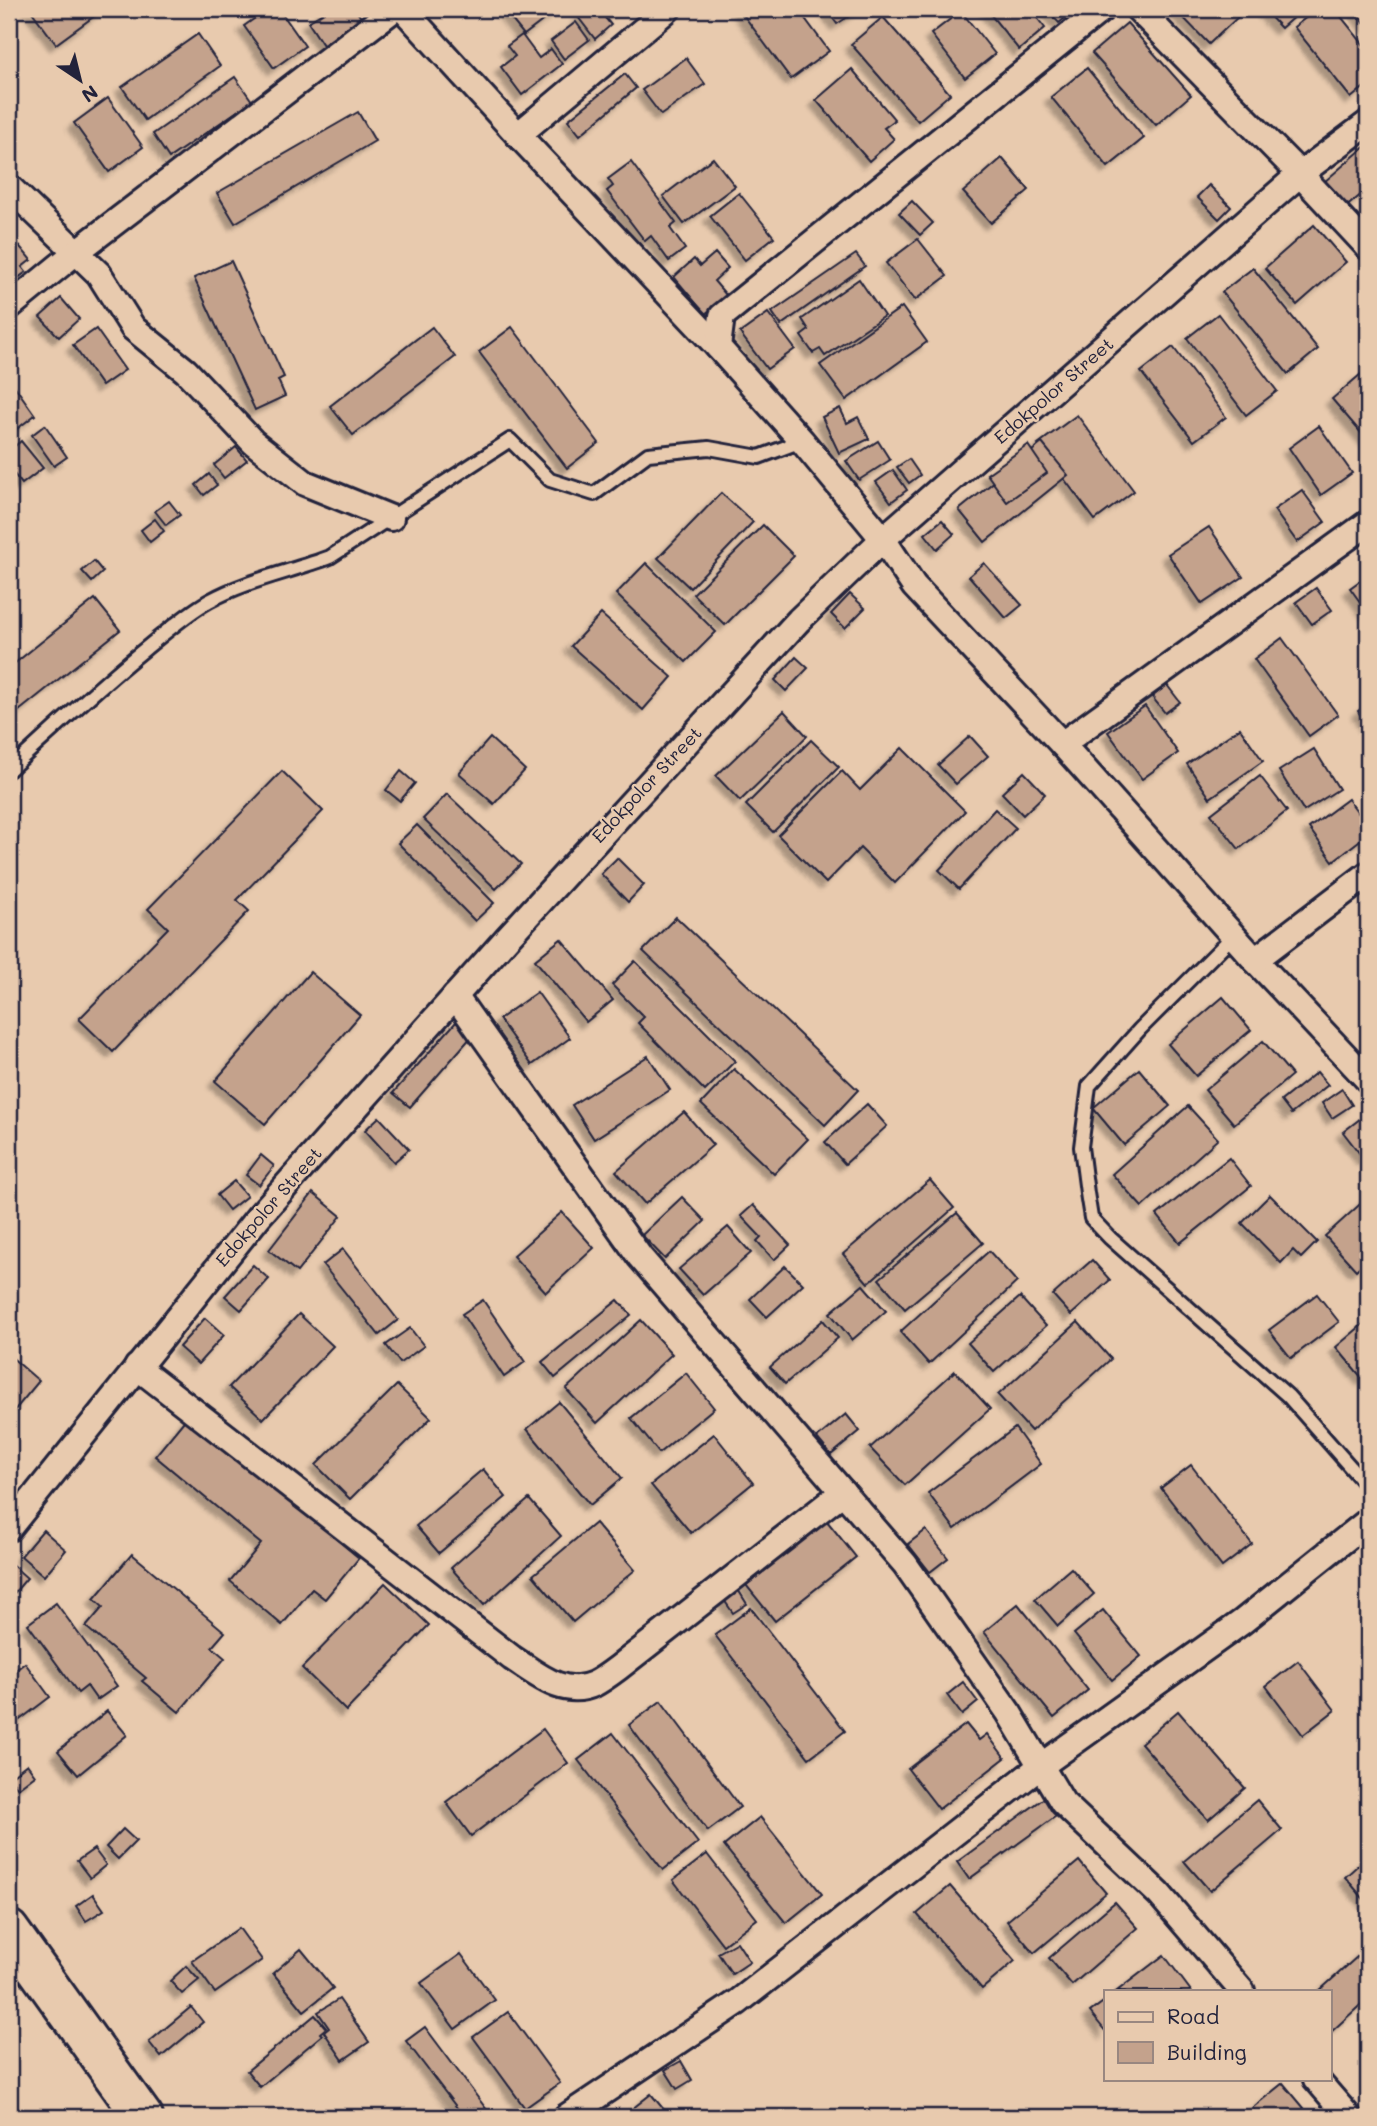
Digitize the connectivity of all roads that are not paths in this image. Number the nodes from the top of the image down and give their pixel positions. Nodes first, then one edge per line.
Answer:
1 (394, 9) edge
2 (403, 9) edge
3 (668, 9) edge
4 (1102, 9) edge
5 (1138, 9) edge
6 (1368, 123) edge
7 (517, 135) junction
8 (1300, 174) junction
9 (9, 187) edge
10 (1368, 247) edge
11 (75, 253) junction
12 (9, 307) edge
13 (718, 347) junction
14 (802, 441) junction
15 (391, 518) junction
16 (1368, 523) edge
17 (883, 539) junction
18 (1062, 744) junction
19 (9, 770) edge
20 (1368, 874) edge
21 (1233, 936) junction
22 (1255, 960) junction
23 (456, 996) junction
24 (1368, 1080) edge
25 (137, 1367) junction
26 (1368, 1487) edge
27 (843, 1492) junction
28 (1368, 1521) edge
29 (9, 1528) edge
30 (1042, 1765) junction
31 (9, 1930) edge
32 (1241, 1990) edge
33 (1318, 2080) edge
34 (143, 2117) edge
35 (566, 2117) edge
36 (1349, 2117) edge

1 - 11 street
2 - 7 street
3 - 7 street
4 - 13 street
5 - 8 street
6 - 8 street, Edokpolor Street
7 - 13 street
8 - 10 street
8 - 17 street, Edokpolor Street
9 - 11 street
11 - 12 street
11 - 15 street
13 - 14 street
14 - 15 lane
14 - 17 street
15 - 19 lane
16 - 18 street
17 - 18 street
17 - 23 street, Edokpolor Street
18 - 21 street
20 - 22 street
21 - 22 street
21 - 26 lane
22 - 24 street
23 - 25 street, Edokpolor Street
23 - 27 street
25 - 27 street
25 - 29 street, Edokpolor Street
27 - 30 street
28 - 30 street
30 - 32 street
30 - 35 street
31 - 34 highway
33 - 36 street

